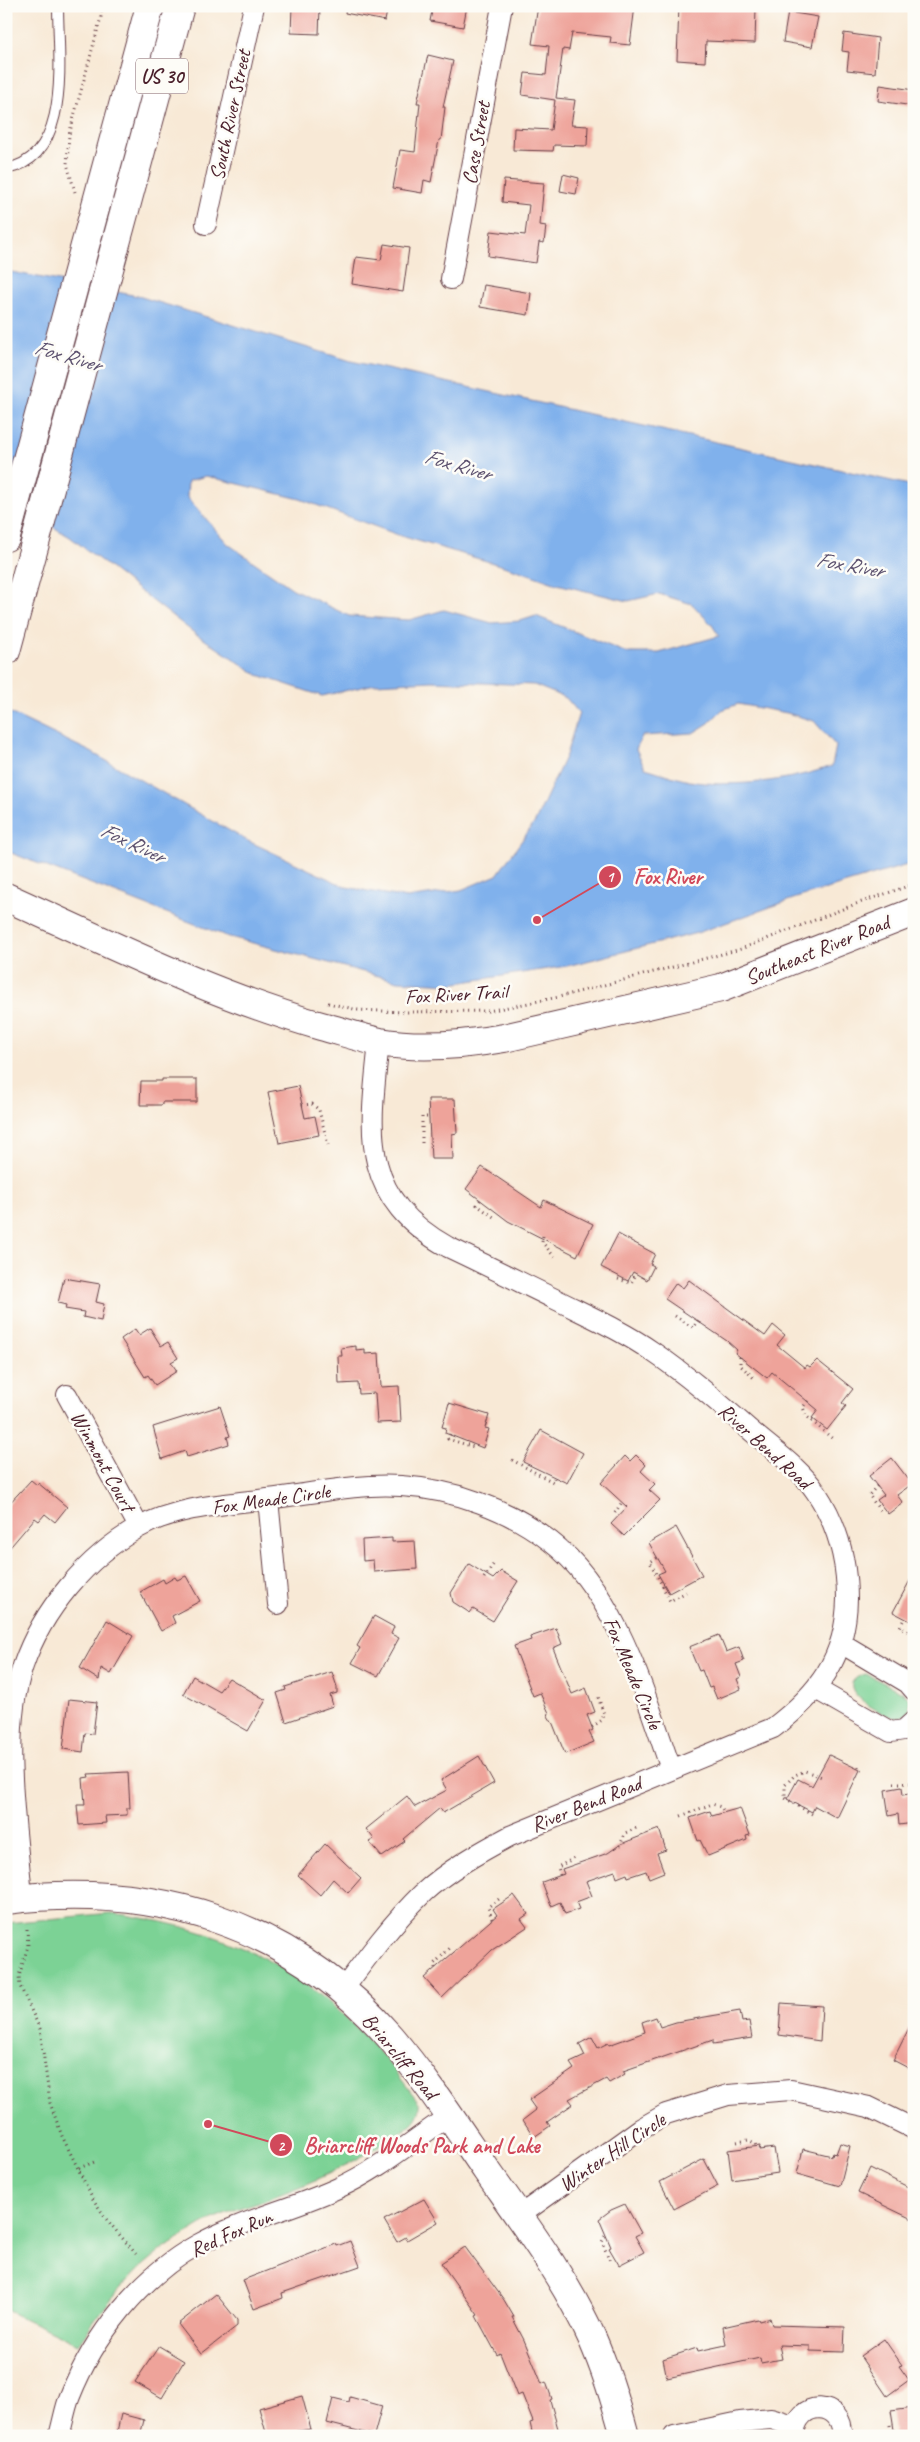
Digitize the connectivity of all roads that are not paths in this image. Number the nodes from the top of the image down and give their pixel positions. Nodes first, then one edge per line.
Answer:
1 (58, 6) edge
2 (150, 6) edge
3 (180, 6) edge
4 (254, 6) edge
5 (502, 6) edge
6 (6, 169) edge
7 (206, 224) dead end
8 (451, 279) dead end
9 (6, 537) edge
10 (6, 651) edge
11 (6, 897) edge
12 (914, 912) edge
13 (379, 1042) junction
14 (67, 1395) dead end
15 (268, 1499) junction
16 (139, 1527) junction
17 (278, 1604) dead end
18 (841, 1643) junction
19 (816, 1689) junction
20 (914, 1690) edge
21 (914, 1721) edge
22 (671, 1769) junction
23 (14, 1899) edge
24 (342, 1991) junction
25 (449, 2116) junction
26 (914, 2129) edge
27 (519, 2216) junction
28 (794, 2431) edge
29 (59, 2436) edge
30 (625, 2436) edge
31 (674, 2436) edge
32 (842, 2436) edge

1 - 6 lane
2 - 9 street, US 30
3 - 10 street, US 30
4 - 7 street, South River Street
5 - 8 street, Case Street
11 - 13 street, Southeast River Road
12 - 13 street, Southeast River Road
13 - 18 street, River Bend Road
14 - 16 street, Winmont Court
15 - 16 street, Fox Meade Circle
15 - 17 street
15 - 22 street, Fox Meade Circle
16 - 23 street, Fox Meade Circle
18 - 19 street, River Bend Road
18 - 20 street
19 - 21 street
19 - 22 street, River Bend Road
22 - 24 street, River Bend Road
23 - 24 street, Briarcliff Road
24 - 25 street, Briarcliff Road
25 - 27 street, Briarcliff Road
25 - 29 street, Red Fox Run
26 - 27 street, Winter Hill Circle
27 - 30 street, Briarcliff Road
28 - 31 street
28 - 32 street

